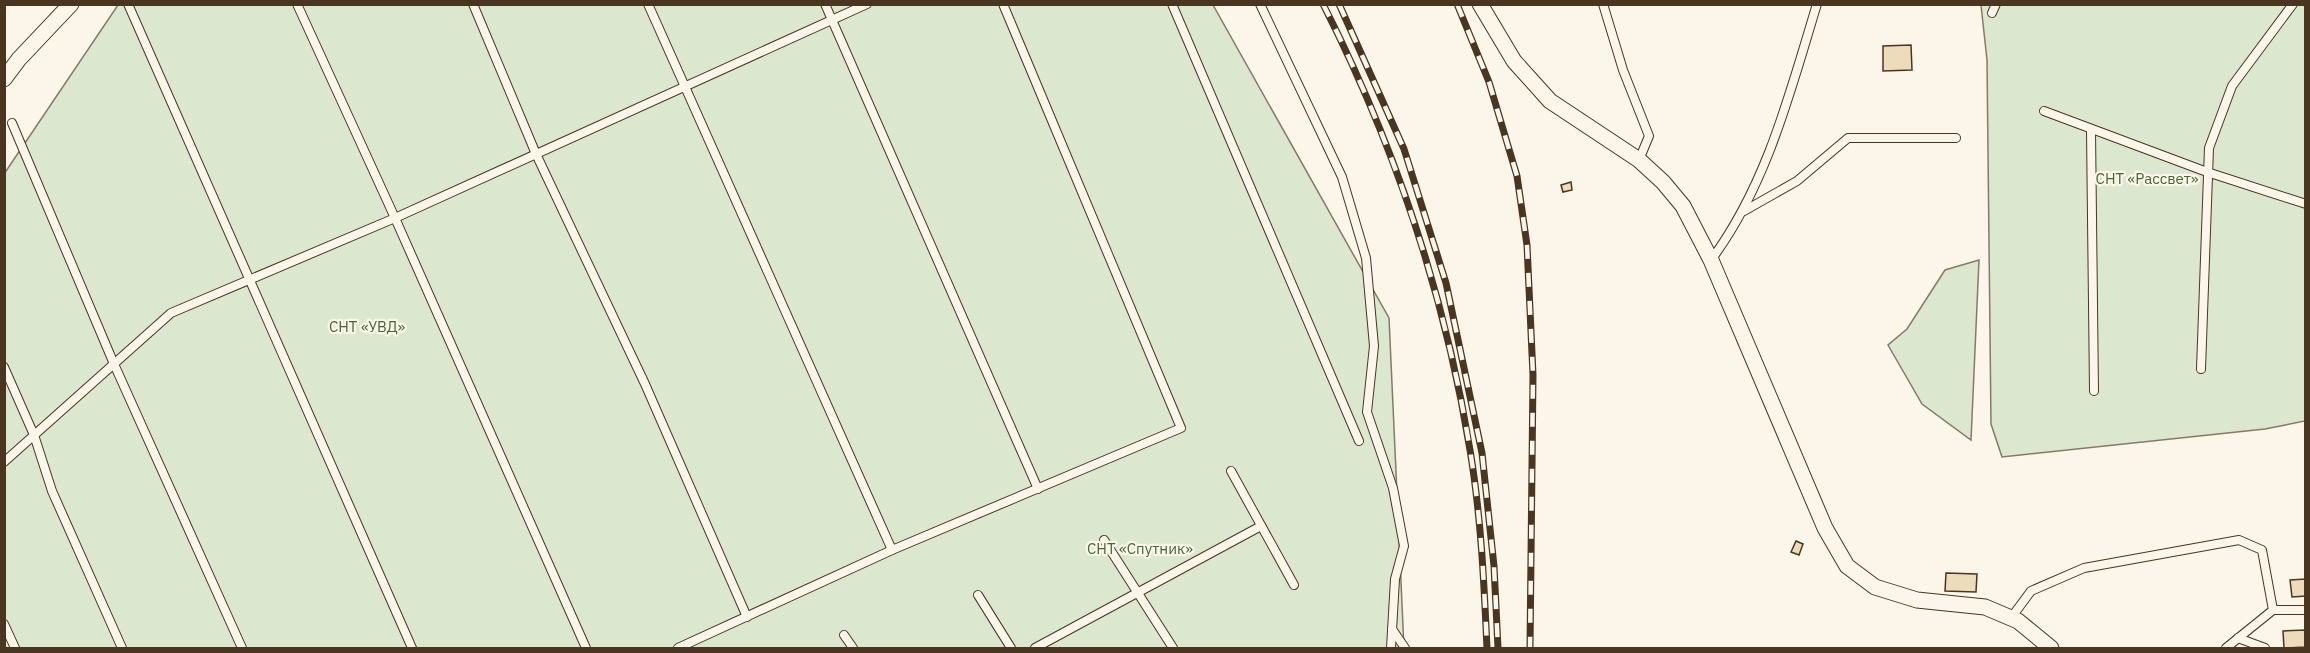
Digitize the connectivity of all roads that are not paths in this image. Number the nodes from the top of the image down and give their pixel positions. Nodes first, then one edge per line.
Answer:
1 (71, 4) edge
2 (128, 4) edge
3 (297, 4) edge
4 (473, 4) edge
5 (648, 4) edge
6 (825, 4) edge
7 (867, 4) edge
8 (1003, 4) edge
9 (1172, 4) edge
10 (1260, 4) edge
11 (1479, 4) edge
12 (1603, 4) edge
13 (1817, 4) edge
14 (2293, 4) edge
15 (832, 20) junction
16 (4, 79) edge
17 (685, 87) junction
18 (2044, 111) dead end
19 (12, 123) dead end
20 (2091, 130) junction
21 (1956, 138) dead end
22 (536, 154) junction
23 (1639, 160) junction
24 (2207, 172) junction
25 (2306, 204) edge
26 (1744, 211) junction
27 (395, 218) junction
28 (1711, 260) junction
29 (249, 280) junction
30 (114, 364) junction
31 (4, 367) edge
32 (2201, 369) dead end
33 (2094, 391) dead end
34 (34, 435) junction
35 (1359, 441) dead end
36 (4, 462) edge
37 (1231, 471) dead end
38 (1038, 489) junction
39 (1262, 526) junction
40 (1104, 540) dead end
41 (892, 550) junction
42 (1294, 585) dead end
43 (1139, 593) junction
44 (978, 595) dead end
45 (2272, 610) junction
46 (2306, 610) edge
47 (747, 617) junction
48 (2011, 618) junction
49 (4, 624) edge
50 (1391, 627) junction
51 (844, 635) dead end
52 (2238, 638) junction
53 (15, 648) edge
54 (122, 648) edge
55 (242, 648) edge
56 (412, 648) edge
57 (586, 648) edge
58 (678, 648) edge
59 (853, 648) edge
60 (1011, 648) edge
61 (1035, 648) edge
62 (1173, 648) edge
63 (1391, 648) edge
64 (1405, 648) edge
65 (2051, 648) edge
66 (2226, 648) edge
67 (2265, 648) edge

1 - 16 street
2 - 29 lane
3 - 27 lane
4 - 22 lane
5 - 17 lane
6 - 15 lane
7 - 15 lane
8 - 38 lane
9 - 35 lane
10 - 50 lane
11 - 23 street
12 - 23 lane
13 - 26 lane
14 - 24 lane
15 - 17 lane
15 - 38 lane
17 - 22 lane
17 - 41 lane
18 - 20 lane
19 - 30 lane
20 - 24 lane
20 - 33 lane
21 - 26 lane
22 - 27 lane
22 - 47 lane
23 - 28 street
24 - 25 lane
24 - 32 lane
26 - 28 lane
27 - 29 lane
27 - 57 lane
28 - 48 street
29 - 30 lane
29 - 56 lane
30 - 34 lane
30 - 55 lane
31 - 34 lane
34 - 36 lane
34 - 54 lane
37 - 39 lane
38 - 41 lane
39 - 42 lane
39 - 43 lane
40 - 43 lane
41 - 47 lane
43 - 61 lane
43 - 62 lane
44 - 60 lane
45 - 46 lane
45 - 48 lane
45 - 52 lane
47 - 58 lane
48 - 65 street
49 - 53 lane
50 - 63 lane
50 - 64 lane
51 - 59 lane
52 - 66 lane
52 - 67 lane

